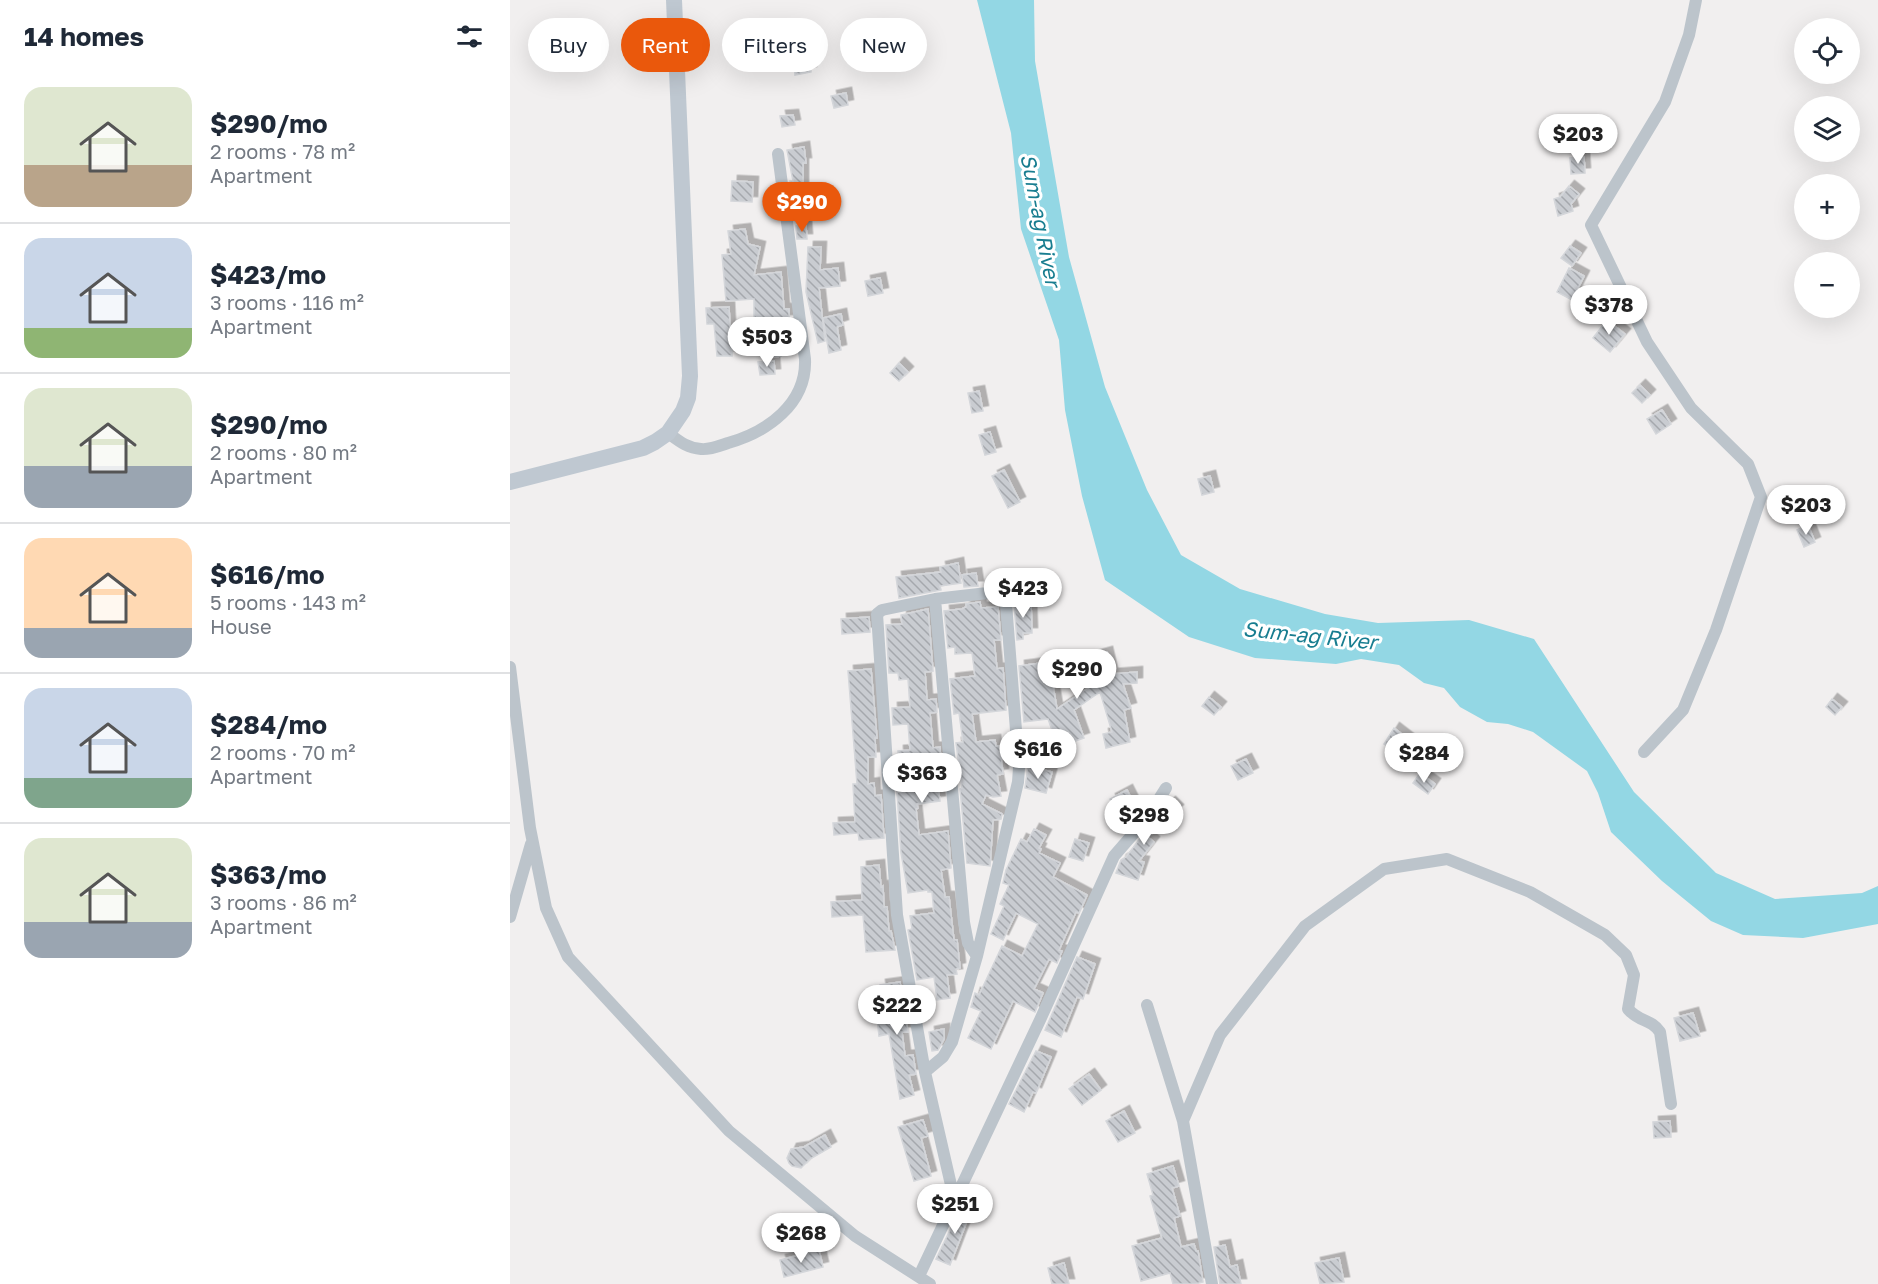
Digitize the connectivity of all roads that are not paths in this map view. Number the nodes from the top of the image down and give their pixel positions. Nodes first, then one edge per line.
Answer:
1 (674, 0) edge
2 (1696, 0) edge
3 (778, 154) dead end
4 (668, 434) junction
5 (510, 482) edge
6 (935, 600) junction
7 (510, 667) edge
8 (1644, 752) dead end
9 (1166, 788) dead end
10 (532, 840) junction
11 (510, 917) edge
12 (977, 956) junction
13 (1147, 1005) dead end
14 (925, 1072) junction
15 (1671, 1104) dead end
16 (1184, 1121) junction
17 (954, 1198) junction
18 (919, 1276) junction
19 (930, 1284) edge
20 (1212, 1284) edge

1 - 4 main road
2 - 8 street
3 - 4 street
4 - 5 main road
6 - 12 street
6 - 12 street
6 - 14 street
7 - 10 street
9 - 17 street
10 - 11 street
10 - 18 street
12 - 14 street
13 - 16 street
14 - 17 street
15 - 16 street
16 - 20 street
17 - 18 street
18 - 19 street

